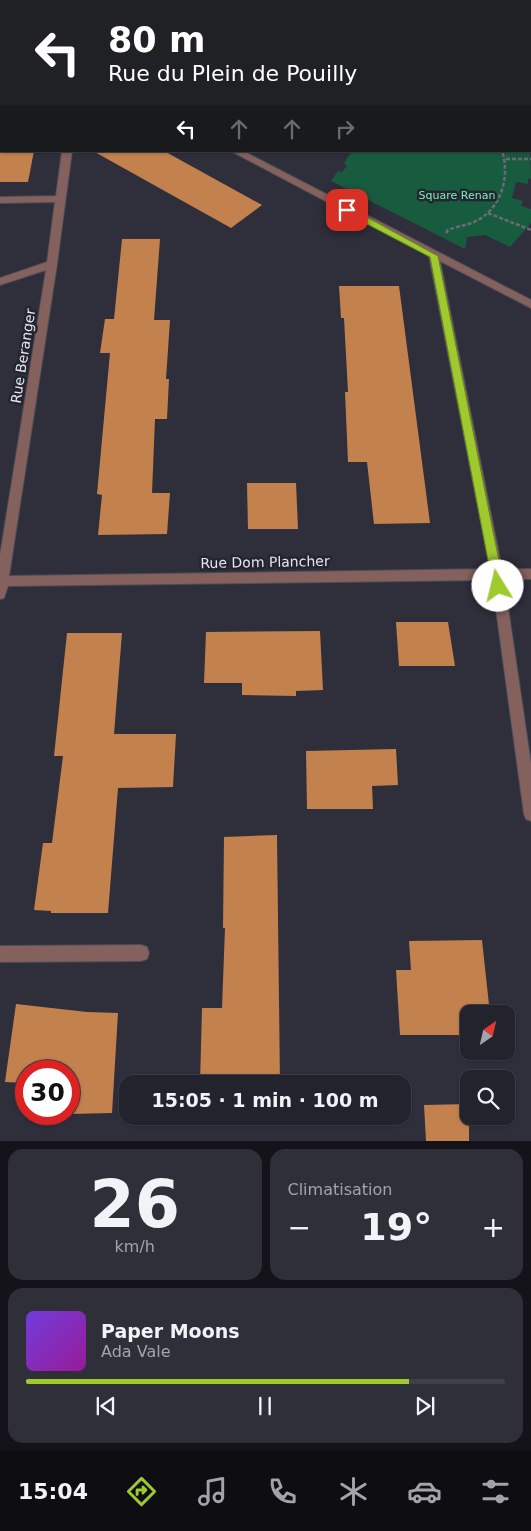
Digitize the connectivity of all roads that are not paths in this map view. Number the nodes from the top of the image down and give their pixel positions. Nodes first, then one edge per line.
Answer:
1 (67, 152) edge
2 (237, 152) edge
3 (60, 199) junction
4 (0, 200) edge
5 (434, 256) junction
6 (52, 264) junction
7 (0, 282) edge
8 (531, 304) edge
9 (497, 574) junction
10 (531, 574) edge
11 (1, 585) edge
12 (531, 814) edge
13 (141, 953) dead end
14 (0, 954) edge

1 - 3 street, Rue Beranger
2 - 5 street
3 - 4 street
3 - 6 street, Rue Beranger
5 - 8 street
5 - 9 street
6 - 7 street
6 - 11 street, Rue Beranger
9 - 10 street, Rue Dom Plancher
9 - 11 street, Rue Dom Plancher
9 - 12 street
13 - 14 street

